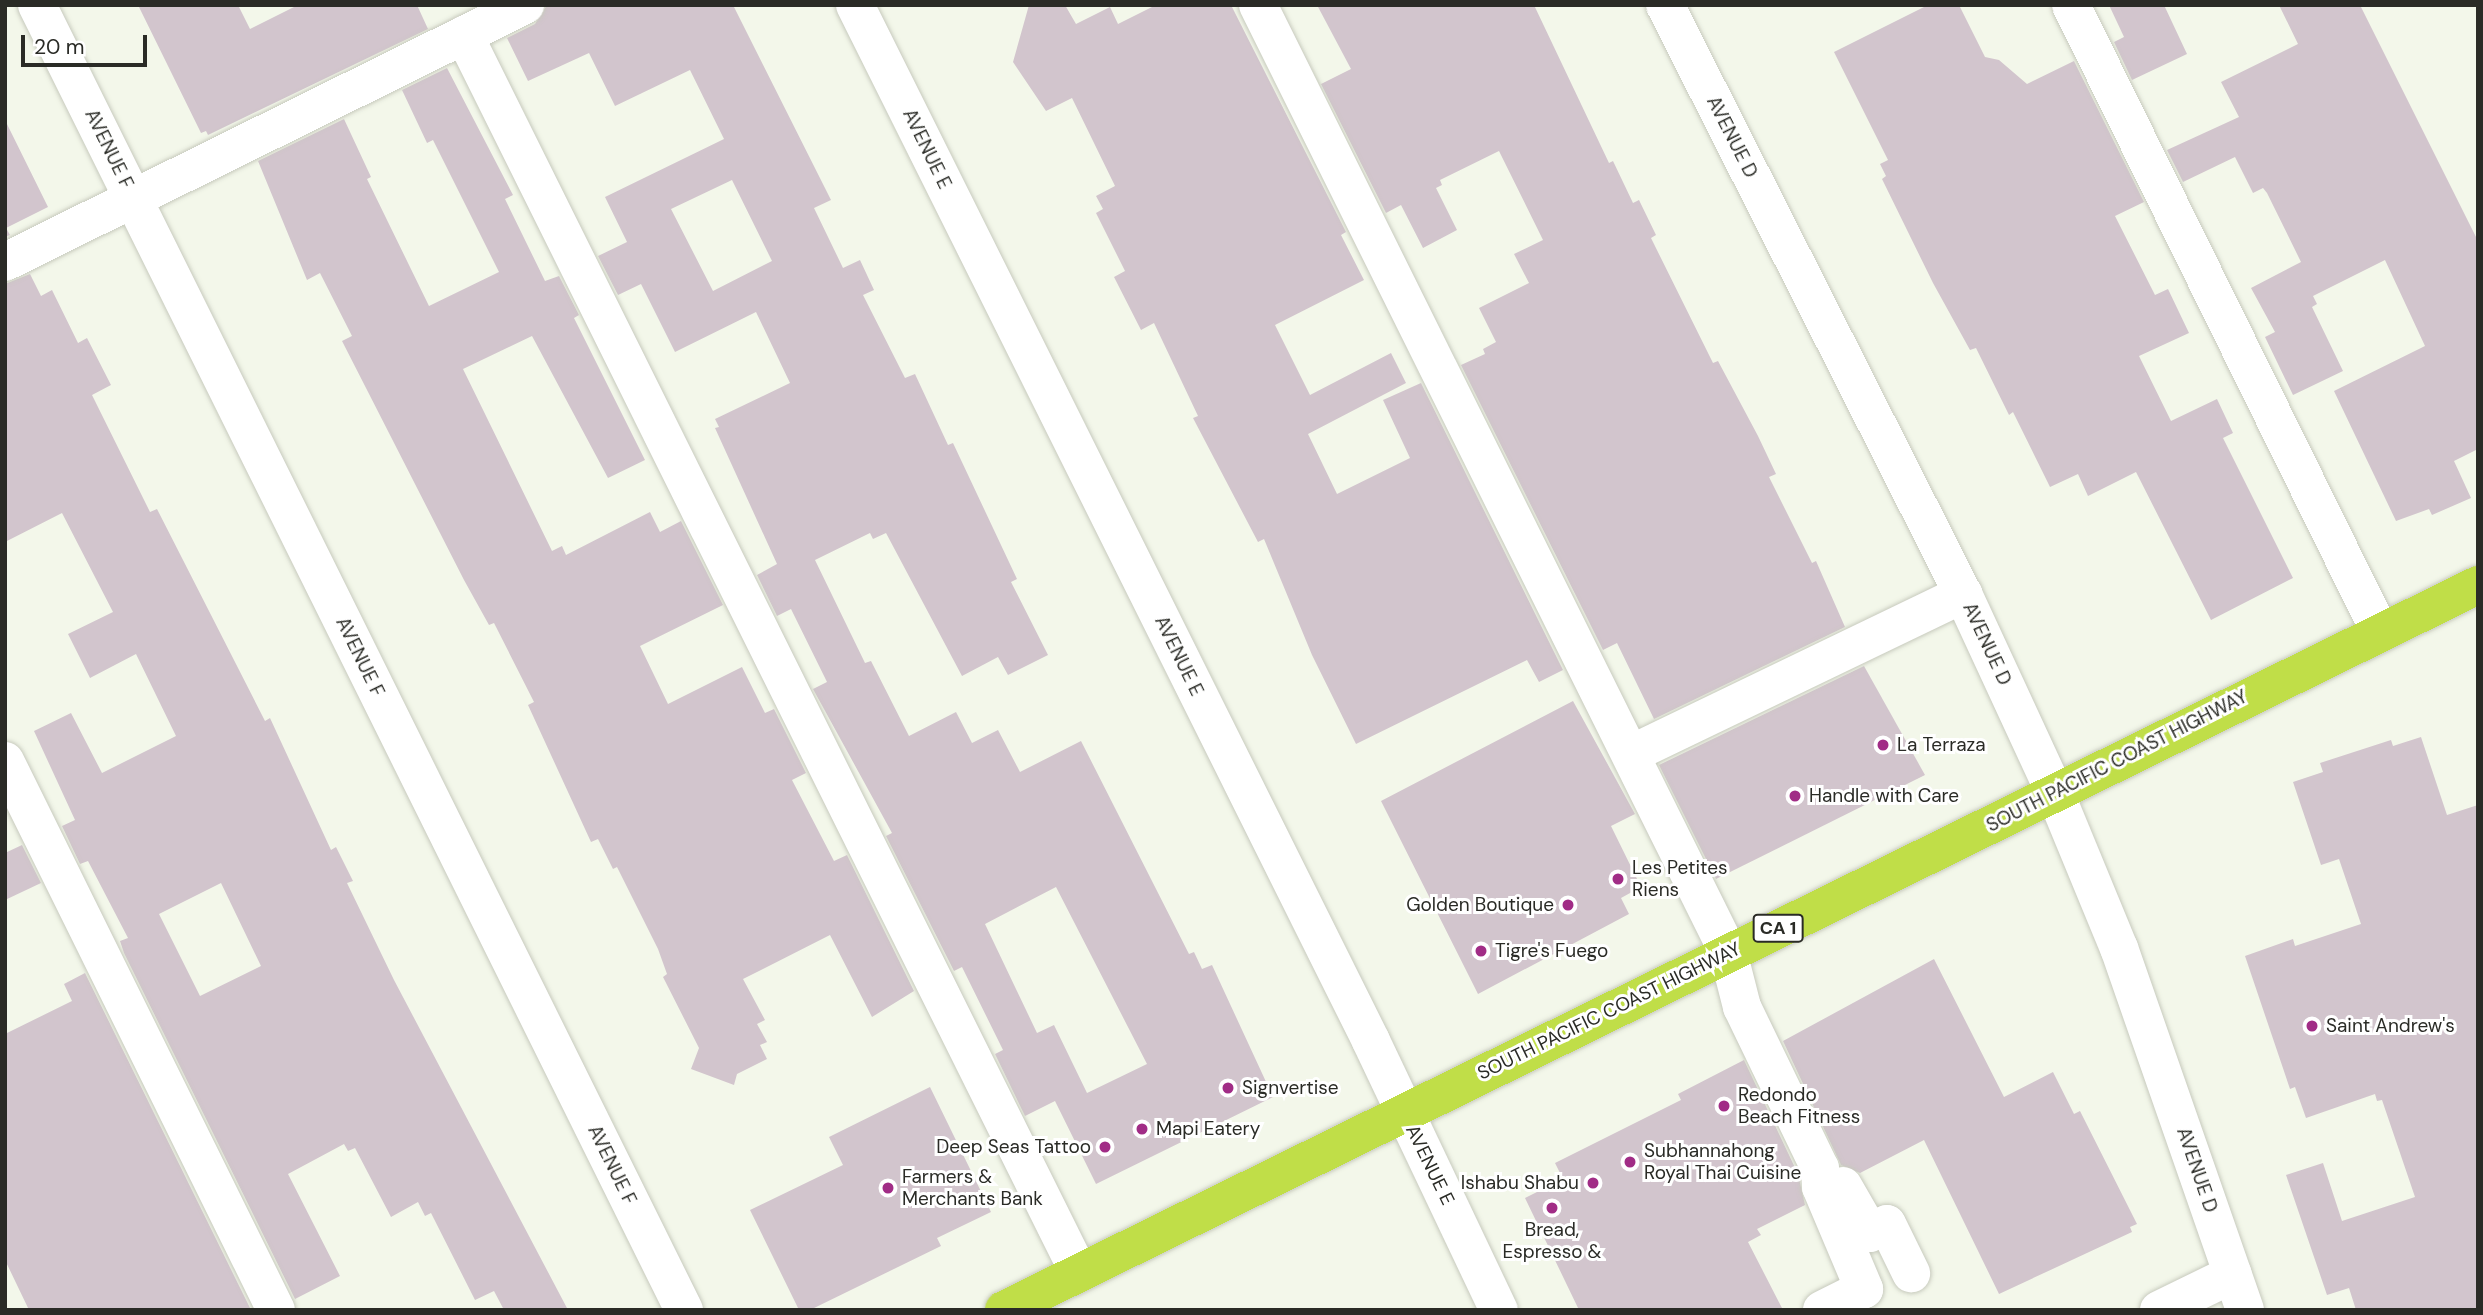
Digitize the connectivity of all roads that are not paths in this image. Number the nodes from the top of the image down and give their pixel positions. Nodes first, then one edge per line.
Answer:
1 (37, 5) edge
2 (525, 5) edge
3 (855, 5) edge
4 (1258, 5) edge
5 (1665, 5) edge
6 (2071, 5) edge
7 (464, 35) junction
8 (133, 199) junction
9 (5, 262) edge
10 (2478, 585) edge
11 (1963, 594) junction
12 (2379, 630) junction
13 (1632, 754) junction
14 (5, 761) edge
15 (2056, 793) junction
16 (1728, 952) junction
17 (1404, 1112) junction
18 (1820, 1168) junction
19 (1079, 1273) junction
20 (1911, 1273) dead end
21 (2233, 1274) junction
22 (276, 1310) edge
23 (684, 1310) edge
24 (1004, 1310) edge
25 (1499, 1310) edge
26 (1822, 1310) edge
27 (2159, 1310) edge
28 (2245, 1310) edge

1 - 8 street, AVENUE F
2 - 7 street
3 - 17 street, AVENUE E
4 - 13 street
5 - 11 street, AVENUE D
6 - 12 street
7 - 8 street
7 - 19 street
8 - 9 street
8 - 23 street, AVENUE F
10 - 12 highway, SOUTH PACIFIC COAST HIGHWAY / CA 1
11 - 13 street
11 - 15 street, AVENUE D
12 - 15 highway, SOUTH PACIFIC COAST HIGHWAY / CA 1
13 - 16 street
14 - 22 street
15 - 16 highway, SOUTH PACIFIC COAST HIGHWAY / CA 1
15 - 21 street, AVENUE D
16 - 17 highway, SOUTH PACIFIC COAST HIGHWAY / CA 1
16 - 18 street
17 - 19 highway, SOUTH PACIFIC COAST HIGHWAY / CA 1
17 - 25 street, AVENUE E
18 - 20 street
18 - 26 street
19 - 24 highway, SOUTH PACIFIC COAST HIGHWAY / CA 1
21 - 27 street
21 - 28 street, AVENUE D

